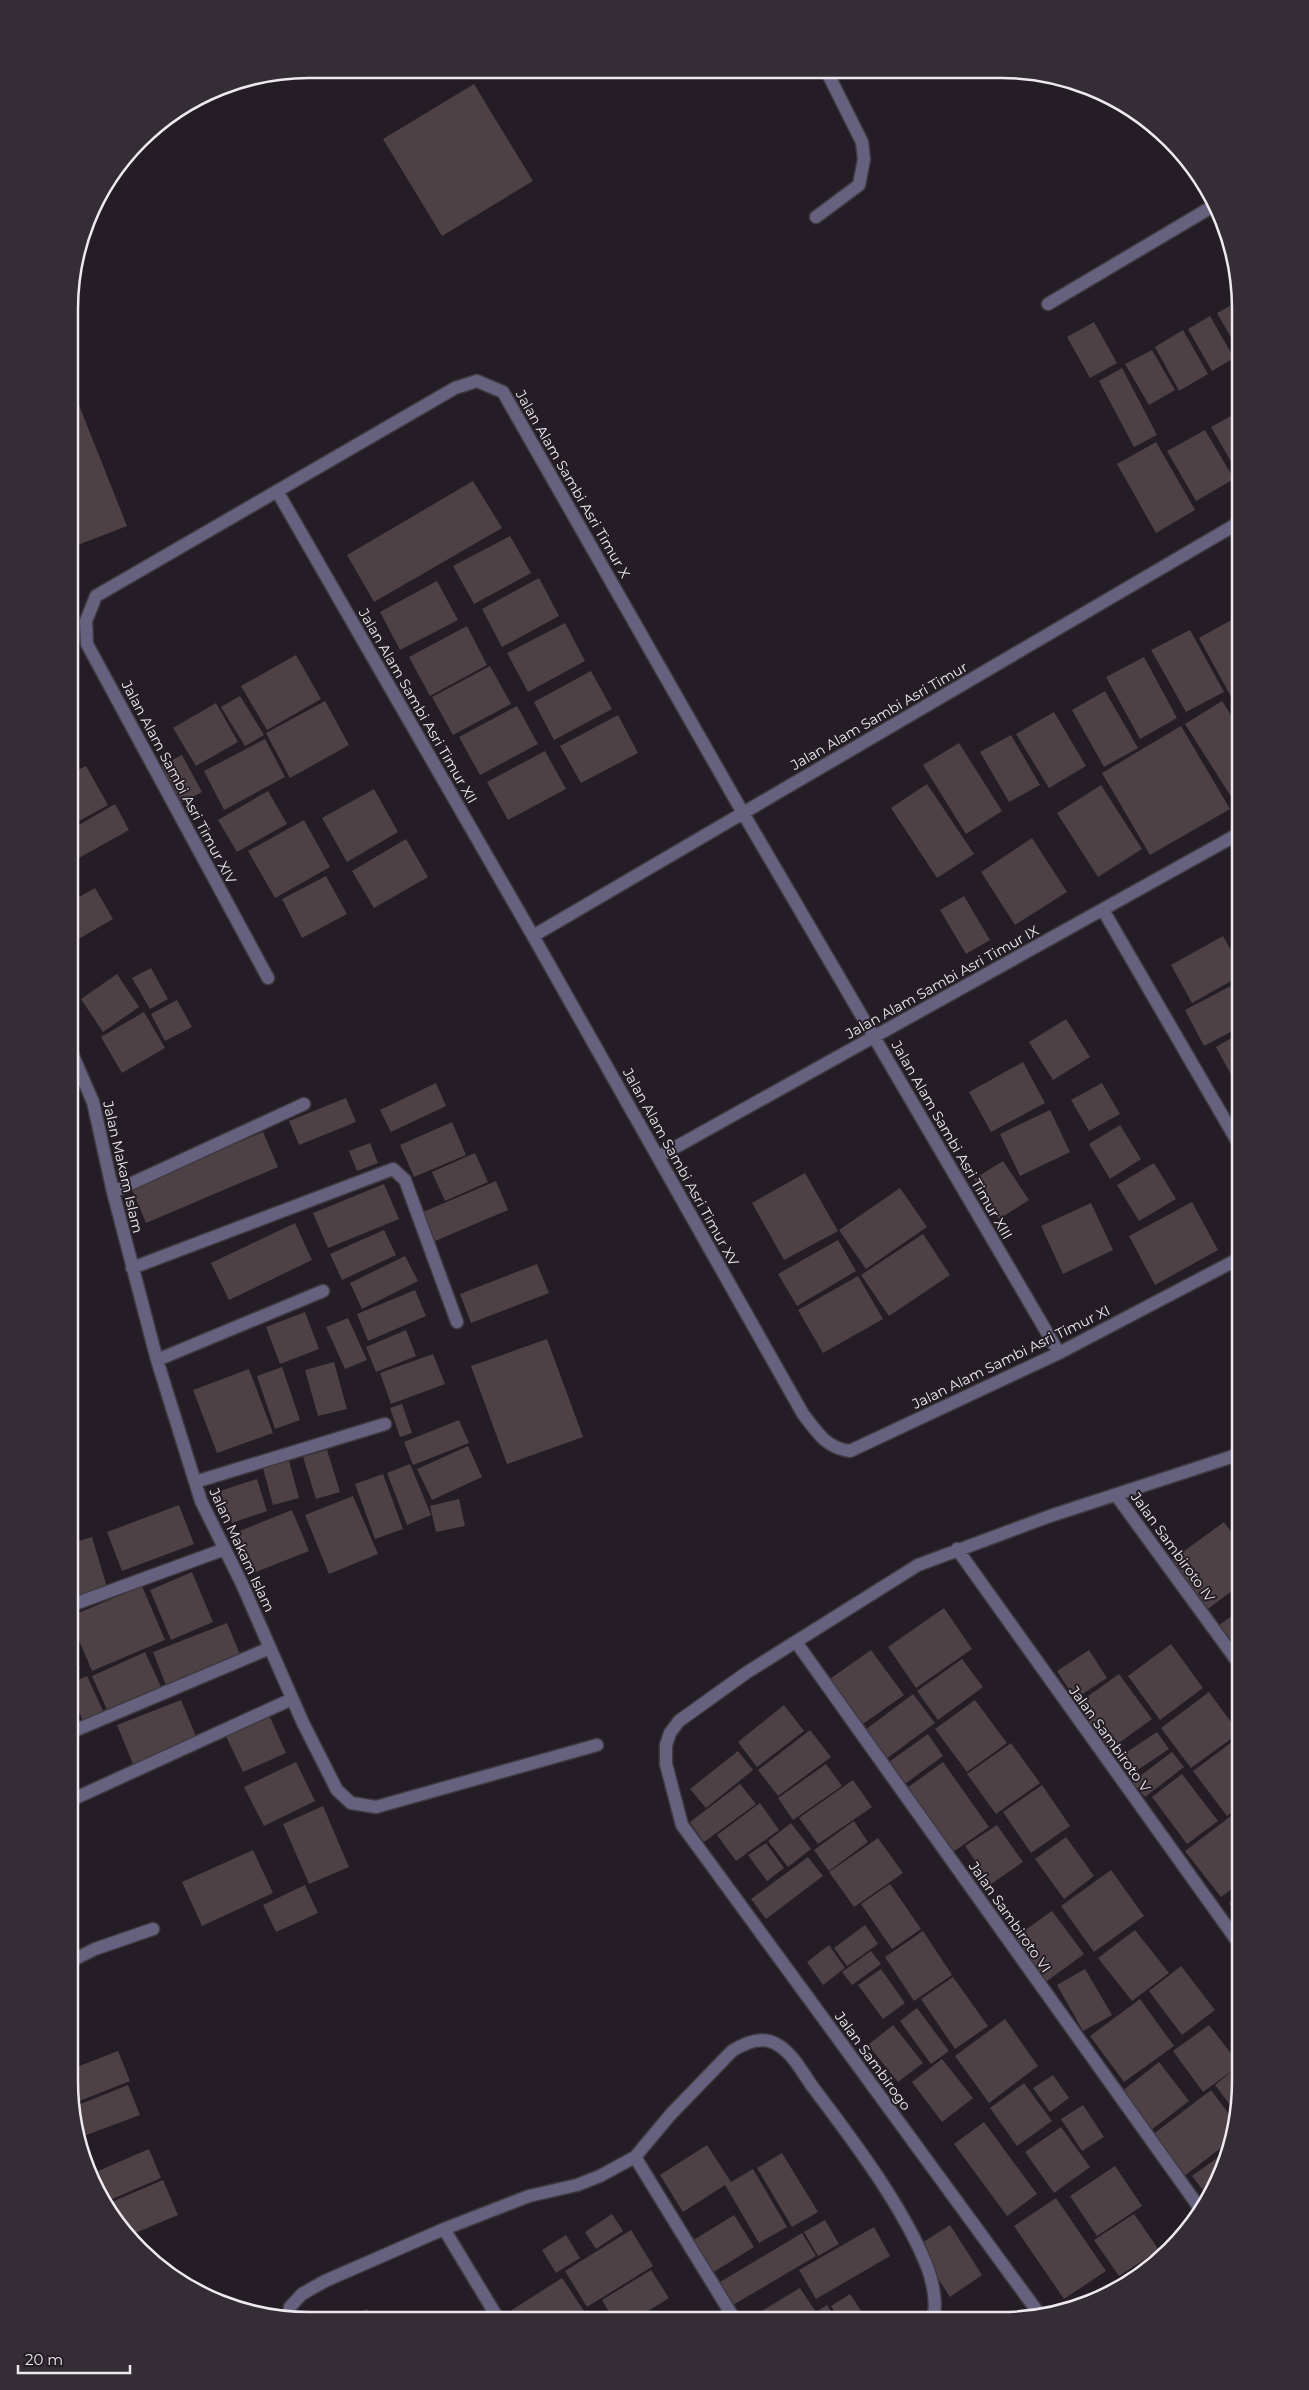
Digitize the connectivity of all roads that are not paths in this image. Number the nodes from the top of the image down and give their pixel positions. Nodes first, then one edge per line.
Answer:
1 (830, 78) edge
2 (1209, 209) edge
3 (816, 217) dead end
4 (1048, 304) dead end
5 (277, 491) junction
6 (1232, 527) edge
7 (96, 596) joint
8 (743, 813) junction
9 (1232, 837) edge
10 (1103, 910) junction
11 (533, 936) junction
12 (268, 978) dead end
13 (874, 1037) junction
14 (78, 1067) edge
15 (304, 1104) dead end
16 (1232, 1132) edge
17 (658, 1157) junction
18 (113, 1192) junction
19 (1232, 1263) edge
20 (132, 1268) junction
21 (323, 1290) dead end
22 (457, 1322) dead end
23 (1059, 1353) junction
24 (157, 1360) junction
25 (803, 1414) joint
26 (385, 1424) dead end
27 (1232, 1457) edge
28 (195, 1482) junction
29 (1116, 1495) junction
30 (225, 1549) junction
31 (957, 1549) junction
32 (78, 1603) edge
33 (796, 1642) junction
34 (270, 1648) junction
35 (1232, 1654) edge
36 (292, 1698) junction
37 (78, 1729) edge
38 (597, 1745) dead end
39 (78, 1798) edge
40 (153, 1929) dead end
41 (1232, 1934) edge
42 (78, 1958) edge
43 (635, 2157) junction
44 (1197, 2204) edge
45 (444, 2229) junction
46 (1036, 2310) edge
47 (289, 2312) edge
48 (494, 2312) edge
49 (730, 2312) edge
50 (936, 2312) edge

1 - 3 street
2 - 4 street
5 - 7 street, Jalan Alam Sambi Asri Timur X
5 - 8 street, Jalan Alam Sambi Asri Timur X
5 - 11 street, Jalan Alam Sambi Asri Timur XII
6 - 8 street, Jalan Alam Sambi Asri Timur
7 - 12 street, Jalan Alam Sambi Asri Timur XIV
8 - 11 street, Jalan Alam Sambi Asri Timur
8 - 13 street, Jalan Alam Sambi Asri Timur XIII
9 - 10 street, Jalan Alam Sambi Asri Timur IX
10 - 13 street, Jalan Alam Sambi Asri Timur IX
10 - 16 street
11 - 17 street, Jalan Alam Sambi Asri Timur XV
13 - 17 street, Jalan Alam Sambi Asri Timur IX
13 - 23 street, Jalan Alam Sambi Asri Timur XIII
14 - 18 street, Jalan Makam Islam
15 - 18 street
17 - 25 street, Jalan Alam Sambi Asri Timur XV
18 - 20 street, Jalan Makam Islam
19 - 23 street, Jalan Alam Sambi Asri Timur XI
20 - 22 street
20 - 24 street, Jalan Makam Islam
21 - 24 street
23 - 25 street, Jalan Alam Sambi Asri Timur XI
24 - 28 street, Jalan Makam Islam
26 - 28 street
27 - 29 street
28 - 30 street, Jalan Makam Islam
29 - 31 street
29 - 35 street, Jalan Sambiroto IV
30 - 32 street
30 - 34 street, Jalan Makam Islam
31 - 33 street
31 - 41 street, Jalan Sambiroto V
33 - 44 street, Jalan Sambiroto VI
33 - 46 street, Jalan Sambirogo
34 - 36 street, Jalan Makam Islam
34 - 37 street
36 - 38 street, Jalan Makam Islam
36 - 39 street
40 - 42 street
43 - 45 street
43 - 49 street
43 - 50 street
45 - 47 street
45 - 48 street

